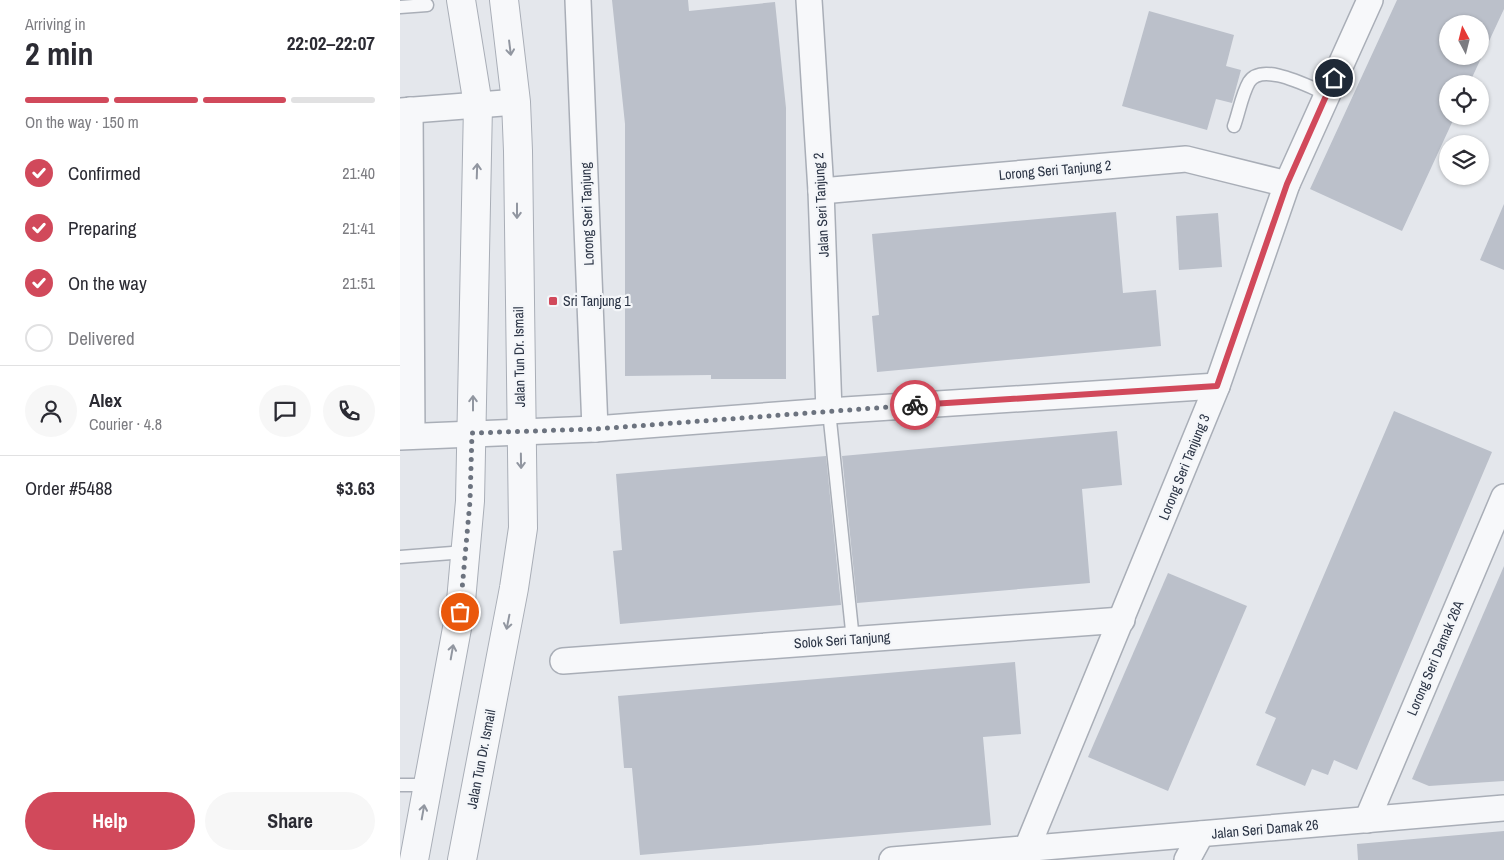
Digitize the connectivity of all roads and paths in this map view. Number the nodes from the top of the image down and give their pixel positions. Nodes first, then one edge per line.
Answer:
1 (461, 0) edge
2 (504, 0) edge
3 (578, 0) edge
4 (809, 0) edge
5 (1370, 0) edge
6 (427, 5) dead end
7 (400, 7) edge
8 (1328, 94) junction
9 (516, 102) junction
10 (478, 105) junction
11 (405, 111) edge
12 (1234, 126) dead end
13 (1287, 184) junction
14 (820, 191) junction
15 (1217, 386) junction
16 (829, 411) junction
17 (595, 429) junction
18 (521, 432) junction
19 (472, 433) junction
20 (406, 437) edge
21 (1504, 497) edge
22 (465, 552) junction
23 (400, 557) edge
24 (1122, 620) junction
25 (853, 640) junction
26 (563, 661) dead end
27 (400, 785) edge
28 (428, 785) junction
29 (1504, 808) edge
30 (1366, 820) junction
31 (1201, 834) junction
32 (1026, 848) junction
33 (414, 860) edge
34 (462, 860) edge
35 (892, 860) edge
36 (1187, 860) edge

1 - 10 street
2 -> 9 street, Jalan Tun Dr. Ismail
3 - 17 street, Lorong Seri Tanjung
4 - 14 street, Jalan Seri Tanjung 2
5 - 8 street, Lorong Seri Tanjung 3
6 - 7 lane
8 - 12 lane
8 - 13 street, Lorong Seri Tanjung 3
9 - 10 street
9 -> 18 street, Jalan Tun Dr. Ismail
10 - 11 street
19 -> 10 street
11 - 20 street
13 - 14 street, Lorong Seri Tanjung 2
13 - 15 street, Lorong Seri Tanjung 3
14 - 16 street, Jalan Seri Tanjung 2
15 - 16 street
15 - 24 street, Lorong Seri Tanjung 3
16 - 17 street
16 - 25 lane
17 - 18 street
18 - 19 street
18 -> 34 street, Jalan Tun Dr. Ismail
19 - 20 street
19 - 22 street
21 - 30 street, Lorong Seri Damak 26A
22 - 23 lane
28 -> 22 street
24 - 25 street, Solok Seri Tanjung
24 - 32 street, Lorong Seri Tanjung 3
25 - 26 street, Solok Seri Tanjung
27 - 28 lane
33 -> 28 street
29 - 30 street, Jalan Seri Damak 26
30 - 31 street, Jalan Seri Damak 26
31 - 32 street, Jalan Seri Damak 26
31 - 36 street
32 - 35 street, Jalan Seri Damak 26

